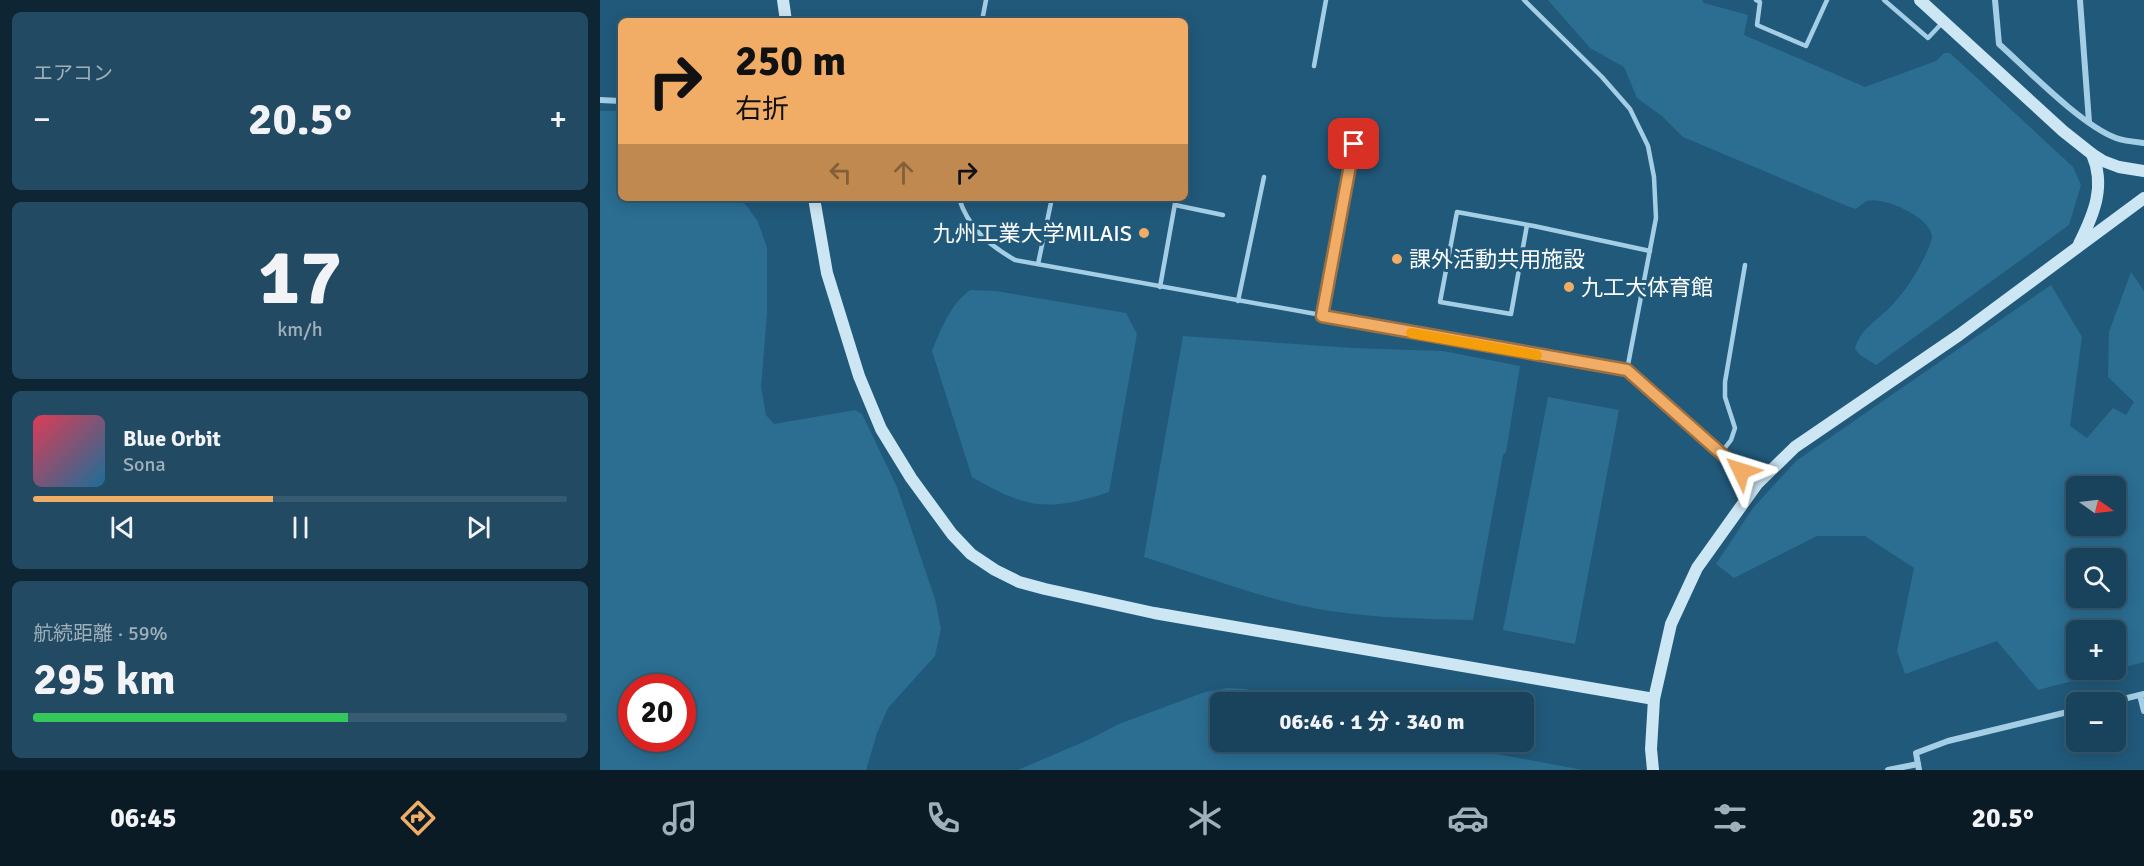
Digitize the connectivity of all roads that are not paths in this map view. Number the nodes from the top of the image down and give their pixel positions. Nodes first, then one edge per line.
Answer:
1 (783, 0) edge
2 (984, 0) edge
3 (1326, 0) edge
4 (1524, 0) edge
5 (1827, 0) edge
6 (1884, 0) edge
7 (1920, 0) edge
8 (1995, 0) edge
9 (2080, 0) edge
10 (1759, 1) edge
11 (786, 18) edge
12 (982, 18) edge
13 (1943, 22) junction
14 (1314, 66) dead end
15 (600, 100) edge
16 (618, 101) edge
17 (2089, 122) junction
18 (2144, 143) edge
19 (1354, 144) dead end
20 (2092, 154) junction
21 (2144, 171) edge
22 (1264, 177) dead end
23 (2144, 198) edge
24 (815, 201) edge
25 (960, 201) edge
26 (1051, 201) edge
27 (1176, 201) edge
28 (1175, 205) junction
29 (1223, 215) dead end
30 (1527, 225) junction
31 (2078, 246) junction
32 (1650, 250) junction
33 (1038, 264) junction
34 (1744, 266) dead end
35 (1160, 287) junction
36 (1238, 301) junction
37 (1322, 316) junction
38 (1627, 370) junction
39 (1721, 453) junction
40 (1741, 471) dead end
41 (2142, 694) edge
42 (2126, 698) edge
43 (1654, 699) junction
44 (2144, 711) edge
45 (2066, 712) edge
46 (1918, 767) edge
47 (1653, 770) edge
48 (1888, 770) edge

1 - 11 street
2 - 12 lane
3 - 14 lane
4 - 32 lane
5 - 10 lane
6 - 13 lane
7 - 13 street
8 - 17 street
9 - 17 street
13 - 20 street
15 - 16 street
17 - 18 street
19 - 37 lane
20 - 21 street
20 - 31 street
22 - 36 lane
23 - 31 street
24 - 43 street
25 - 33 lane
26 - 33 lane
27 - 28 lane
28 - 29 lane
28 - 35 lane
30 - 30 lane
30 - 32 lane
31 - 43 street
32 - 38 lane
33 - 35 lane
34 - 39 lane
35 - 36 lane
36 - 37 lane
37 - 38 lane
38 - 39 lane
39 - 40 lane
41 - 42 street
41 - 44 street
43 - 47 street
45 - 46 street
46 - 48 street

